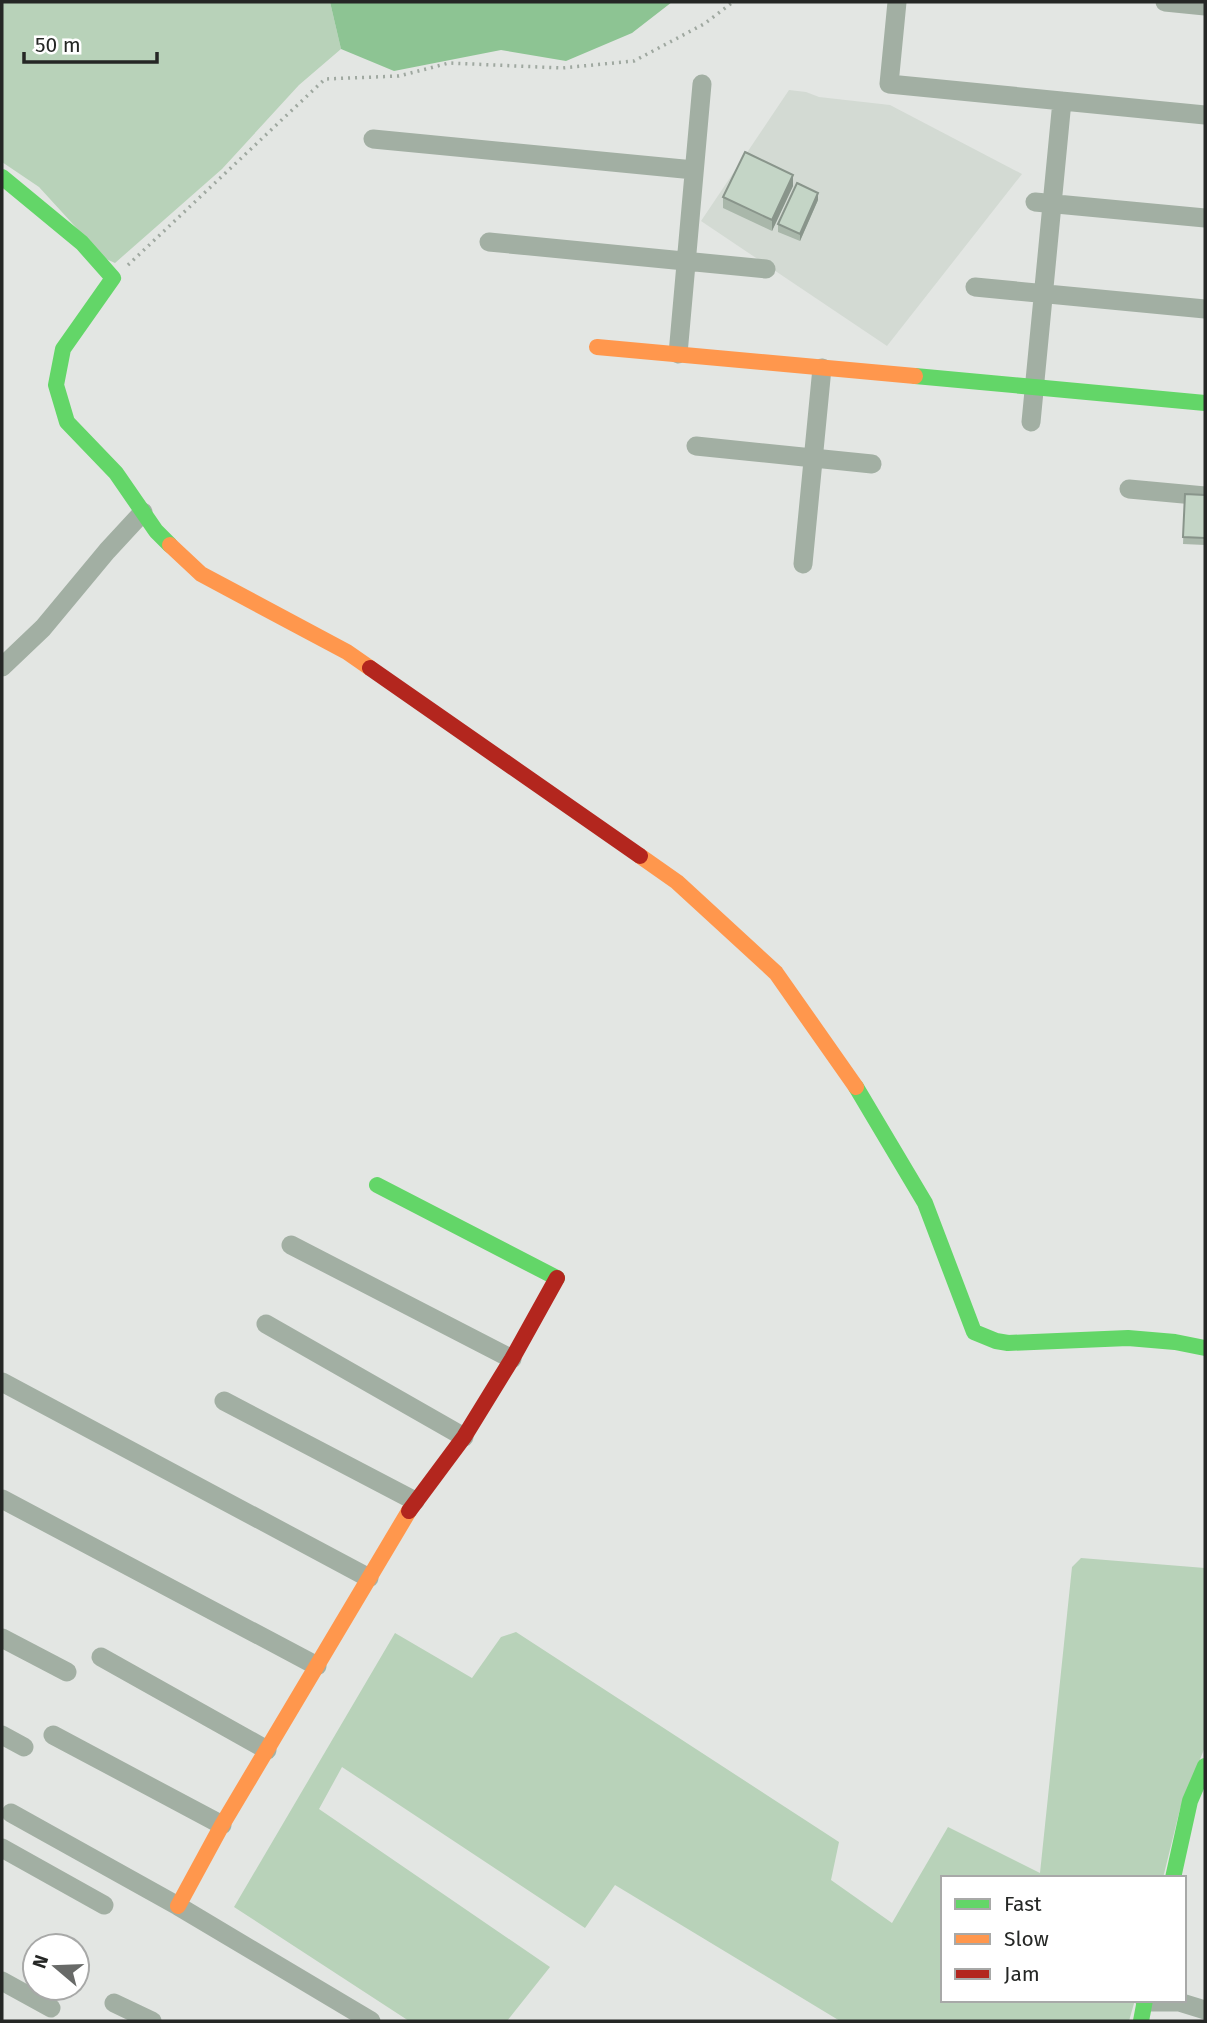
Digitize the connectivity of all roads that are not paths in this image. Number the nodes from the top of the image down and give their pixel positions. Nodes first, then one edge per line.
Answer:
1 (897, 2) edge
2 (1165, 2) edge
3 (1205, 6) edge
4 (702, 84) dead end
5 (1062, 101) junction
6 (1205, 115) edge
7 (373, 139) dead end
8 (694, 170) junction
9 (2, 177) edge
10 (1044, 203) junction
11 (1205, 218) edge
12 (489, 242) dead end
13 (686, 261) junction
14 (766, 269) dead end
15 (975, 287) dead end
16 (1044, 293) junction
17 (1205, 309) edge
18 (597, 347) dead end
19 (678, 354) junction
20 (822, 368) junction
21 (1035, 388) junction
22 (1205, 404) edge
23 (1031, 422) dead end
24 (696, 446) dead end
25 (814, 458) junction
26 (872, 464) dead end
27 (1129, 489) dead end
28 (1205, 496) edge
29 (143, 512) junction
30 (803, 564) dead end
31 (2, 667) edge
32 (377, 1185) dead end
33 (291, 1245) dead end
34 (266, 1324) dead end
35 (1205, 1348) edge
36 (512, 1359) junction
37 (2, 1382) edge
38 (225, 1401) dead end
39 (464, 1437) junction
40 (2, 1499) edge
41 (415, 1501) junction
42 (369, 1578) junction
43 (2, 1638) edge
44 (101, 1657) dead end
45 (317, 1665) junction
46 (67, 1672) dead end
47 (2, 1735) edge
48 (53, 1735) dead end
49 (24, 1747) dead end
50 (267, 1750) junction
51 (1205, 1766) edge
52 (11, 1813) dead end
53 (222, 1825) junction
54 (2, 1848) edge
55 (1172, 1876) edge
56 (104, 1905) dead end
57 (178, 1906) junction
58 (2, 1981) edge
59 (114, 2003) dead end
60 (51, 2008) dead end
61 (1143, 2008) edge
62 (1205, 2010) edge
63 (152, 2021) edge
64 (371, 2021) edge

1 - 5 street
2 - 3 street
4 - 8 street
5 - 6 street
5 - 10 street
7 - 8 street
8 - 13 street
9 - 29 street
10 - 11 street
10 - 16 street
12 - 13 street
13 - 14 street
13 - 19 street
15 - 16 street
16 - 17 street
16 - 21 street
18 - 19 street
19 - 20 street
20 - 21 street
20 - 25 street
21 - 22 street
21 - 23 street
24 - 25 street
25 - 26 street
25 - 30 street
27 - 28 street
29 - 31 street
29 - 35 street
32 - 36 street
33 - 36 street
34 - 39 street
36 - 39 street
37 - 42 street
38 - 41 street
39 - 41 street
40 - 45 street
41 - 42 street
42 - 45 street
43 - 46 street
44 - 50 street
45 - 50 street
47 - 49 street
48 - 53 street
50 - 53 street
51 - 55 street
52 - 57 street
53 - 57 street
54 - 56 street
57 - 64 street
58 - 60 street
59 - 63 street
61 - 62 street

